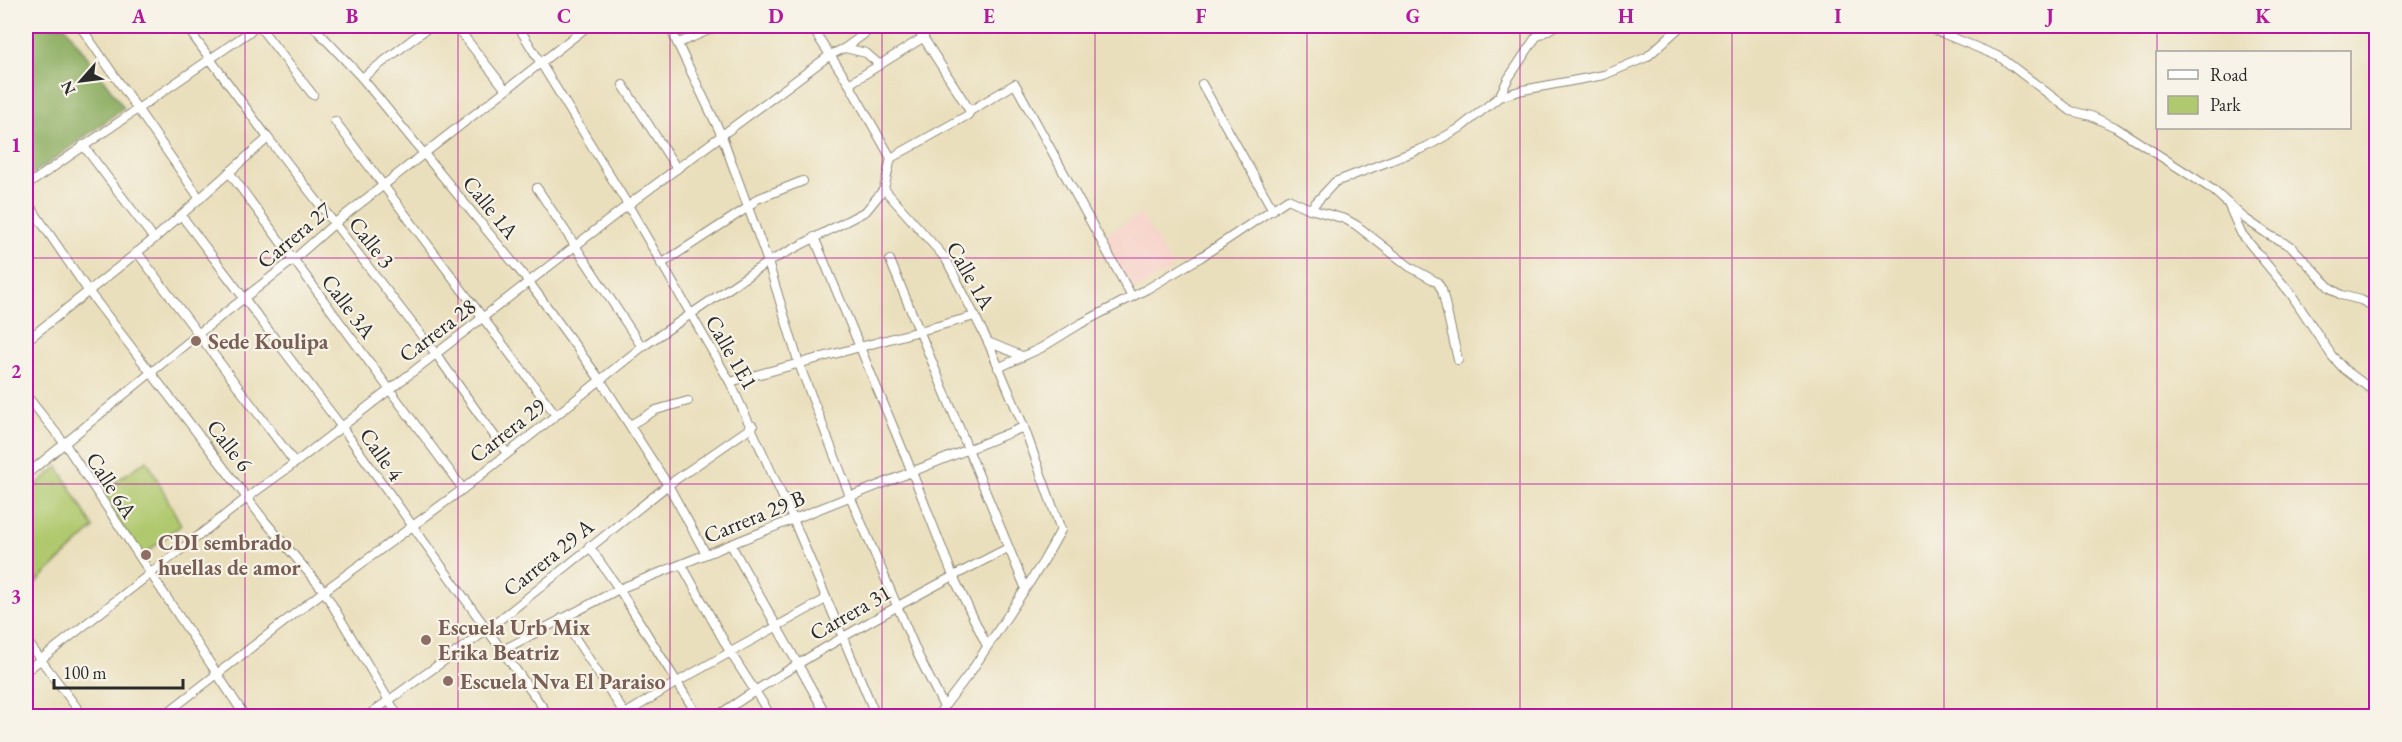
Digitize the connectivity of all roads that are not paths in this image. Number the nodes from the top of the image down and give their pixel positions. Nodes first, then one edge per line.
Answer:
1 (80, 26) edge
2 (186, 26) edge
3 (259, 26) edge
4 (312, 26) edge
5 (430, 26) edge
6 (456, 26) edge
7 (518, 26) edge
8 (588, 26) edge
9 (669, 26) edge
10 (718, 26) edge
11 (811, 26) edge
12 (875, 26) edge
13 (916, 26) edge
14 (1555, 26) edge
15 (1681, 26) edge
16 (1925, 26) edge
17 (924, 38) junction
18 (679, 44) junction
19 (845, 48) junction
20 (830, 55) junction
21 (209, 58) junction
22 (540, 63) junction
23 (879, 65) junction
24 (362, 78) junction
25 (849, 84) junction
26 (1202, 84) dead end
27 (623, 85) dead end
28 (506, 90) junction
29 (313, 95) dead end
30 (1499, 97) junction
31 (136, 110) junction
32 (970, 111) junction
33 (335, 121) dead end
34 (722, 136) junction
35 (268, 138) junction
36 (83, 146) junction
37 (425, 152) junction
38 (891, 158) junction
39 (677, 169) junction
40 (229, 172) junction
41 (803, 181) dead end
42 (26, 186) edge
43 (382, 186) junction
44 (537, 188) dead end
45 (884, 189) junction
46 (200, 199) junction
47 (26, 200) edge
48 (2228, 204) junction
49 (628, 205) junction
50 (747, 208) junction
51 (1310, 209) junction
52 (1273, 210) junction
53 (181, 215) junction
54 (335, 223) junction
55 (814, 237) junction
56 (154, 239) junction
57 (575, 247) junction
58 (136, 252) junction
59 (293, 260) junction
60 (890, 260) dead end
61 (768, 262) junction
62 (661, 264) junction
63 (529, 282) junction
64 (89, 292) junction
65 (245, 297) junction
66 (1132, 297) junction
67 (2376, 308) edge
68 (690, 315) junction
69 (975, 316) junction
70 (483, 317) junction
71 (918, 331) junction
72 (198, 334) junction
73 (26, 341) edge
74 (988, 342) junction
75 (858, 346) junction
76 (642, 347) junction
77 (436, 354) junction
78 (1022, 356) junction
79 (1458, 360) dead end
80 (799, 364) junction
81 (998, 368) junction
82 (152, 373) junction
83 (602, 381) junction
84 (730, 382) junction
85 (388, 389) junction
86 (2376, 393) edge
87 (26, 395) edge
88 (688, 401) dead end
89 (556, 415) junction
90 (630, 425) junction
91 (341, 426) junction
92 (753, 426) junction
93 (1024, 427) junction
94 (65, 444) junction
95 (967, 450) junction
96 (506, 452) junction
97 (295, 463) junction
98 (912, 472) junction
99 (26, 475) edge
100 (668, 485) junction
101 (463, 489) junction
102 (850, 496) junction
103 (248, 497) junction
104 (793, 519) junction
105 (412, 527) junction
106 (731, 545) junction
107 (589, 546) junction
108 (1008, 548) junction
109 (706, 554) junction
110 (682, 565) junction
111 (149, 573) junction
112 (953, 576) junction
113 (1025, 587) junction
114 (619, 590) junction
115 (324, 591) junction
116 (826, 599) junction
117 (897, 605) junction
118 (562, 618) junction
119 (775, 627) junction
120 (487, 630) junction
121 (841, 636) junction
122 (26, 640) edge
123 (987, 646) junction
124 (503, 650) junction
125 (730, 652) junction
126 (40, 660) junction
127 (797, 665) junction
128 (26, 671) edge
129 (218, 675) junction
130 (676, 682) junction
131 (754, 691) junction
132 (389, 700) junction
133 (944, 707) junction
134 (623, 715) edge
135 (83, 717) edge
136 (163, 717) edge
137 (245, 717) edge
138 (367, 717) edge
139 (398, 717) edge
140 (549, 717) edge
141 (698, 717) edge
142 (717, 717) edge
143 (771, 717) edge
144 (828, 717) edge
145 (876, 717) edge
146 (937, 717) edge

1 - 31 street
2 - 21 street, Calle 3
3 - 21 street
3 - 29 street
4 - 24 street, Calle 1A
5 - 24 street
6 - 28 street
7 - 22 street, Calle 1E1
8 - 22 street, Carrera 27
9 - 18 street
10 - 18 street
11 - 20 street
12 - 19 street, Carrera 28
13 - 17 street
14 - 30 street
15 - 30 street
16 - 48 street
17 - 23 street
17 - 32 street
18 - 34 street
19 - 20 street, Carrera 28
19 - 23 street
20 - 25 street
20 - 34 street, Carrera 28
21 - 31 street
21 - 35 street, Calle 3
22 - 28 street, Carrera 27
22 - 49 street, Calle 1E1
23 - 25 street
24 - 37 street, Calle 1A
25 - 38 street
26 - 52 street
27 - 39 street
28 - 37 street, Carrera 27
30 - 51 street
31 - 36 street
31 - 46 street
32 - 38 street
32 - 66 street
33 - 43 street
34 - 39 street, Carrera 28
34 - 50 street
35 - 40 street
35 - 54 street, Calle 3
36 - 42 street
36 - 56 street
37 - 43 street, Carrera 27
37 - 63 street, Calle 1A
38 - 45 street
39 - 49 street, Carrera 28
40 - 46 street
40 - 59 street, Calle 3A
41 - 50 street
43 - 54 street, Carrera 27
43 - 70 street
44 - 57 street
45 - 55 street, Carrera 29
45 - 69 street, Calle 1A
46 - 53 street
47 - 64 street, Calle 6
48 - 67 street
48 - 86 street
49 - 57 street, Carrera 28
49 - 62 street, Calle 1E1
50 - 61 street
50 - 62 street
51 - 52 street
51 - 79 street
52 - 66 street
53 - 56 street
53 - 65 street, Calle 4
54 - 59 street, Carrera 27
54 - 77 street, Calle 3
55 - 61 street, Carrera 29
55 - 75 street
56 - 58 street
57 - 63 street, Carrera 28
57 - 76 street
58 - 64 street
58 - 72 street
59 - 65 street, Carrera 27
59 - 85 street, Calle 3A
60 - 71 street
61 - 68 street, Carrera 29
61 - 80 street
62 - 68 street, Calle 1E1
63 - 70 street, Carrera 28
63 - 83 street, Calle 1A
64 - 73 street
64 - 82 street, Calle 6
65 - 72 street, Carrera 27
65 - 91 street, Calle 4
66 - 78 street
68 - 76 street, Carrera 29
68 - 84 street, Calle 1E1
69 - 71 street
69 - 74 street, Calle 1A
70 - 77 street, Carrera 28
70 - 89 street
71 - 75 street
71 - 95 street
72 - 82 street, Carrera 27
72 - 97 street
74 - 78 street
74 - 81 street, Calle 1A
75 - 80 street
75 - 98 street
76 - 83 street, Carrera 29
77 - 85 street, Carrera 28
77 - 96 street, Calle 3
78 - 81 street
80 - 84 street
80 - 102 street
81 - 93 street, Calle 1A
82 - 94 street, Carrera 27
82 - 103 street, Calle 6
83 - 89 street, Carrera 29
83 - 90 street, Calle 1A
84 - 92 street, Calle 1E1
85 - 91 street, Carrera 28
85 - 101 street, Calle 3A
87 - 94 street, Calle 6A
88 - 90 street
89 - 96 street, Carrera 29
90 - 100 street, Calle 1A
91 - 97 street, Carrera 28
91 - 105 street, Calle 4
92 - 100 street, Carrera 29 A
92 - 104 street, Calle 1E1
93 - 95 street, Carrera 29 B
93 - 113 street, Calle 1A
94 - 99 street, Carrera 27
94 - 111 street, Calle 6A
95 - 98 street, Carrera 29 B
95 - 108 street
96 - 101 street, Carrera 29
97 - 103 street, Carrera 28
98 - 102 street, Carrera 29 B
98 - 112 street
100 - 107 street, Carrera 29 A
100 - 109 street, Calle 1A
101 - 105 street, Carrera 29
102 - 104 street, Carrera 29 B
102 - 117 street
103 - 111 street, Carrera 28
103 - 115 street, Calle 6
104 - 106 street, Carrera 29 B
104 - 116 street, Calle 1E1
105 - 115 street, Carrera 29
105 - 120 street, Calle 4
106 - 109 street, Carrera 29 B
106 - 119 street
107 - 114 street
107 - 120 street, Carrera 29 A
108 - 112 street, Carrera 31
108 - 113 street
109 - 110 street, Carrera 29 B
110 - 114 street, Carrera 29 B
110 - 125 street
111 - 126 street, Carrera 28
111 - 129 street, Calle 6A
112 - 117 street, Carrera 31
112 - 123 street
113 - 123 street
114 - 118 street, Carrera 29 B
114 - 130 street
115 - 129 street, Carrera 29
115 - 132 street, Calle 6
116 - 119 street
116 - 121 street, Calle 1E1
117 - 121 street, Carrera 31
117 - 133 street
118 - 124 street, Carrera 29 B
118 - 134 street
119 - 125 street
119 - 127 street
120 - 124 street, Calle 4
120 - 132 street, Carrera 29 A
121 - 127 street, Carrera 31
121 - 145 street, Calle 1E1
122 - 126 street
123 - 133 street
124 - 140 street, Calle 4
125 - 130 street
125 - 131 street
126 - 128 street, Carrera 28
126 - 135 street
127 - 131 street, Carrera 31
127 - 144 street
129 - 136 street, Carrera 29
129 - 137 street, Calle 6A
130 - 134 street
130 - 141 street
131 - 142 street, Carrera 31
131 - 143 street
132 - 138 street, Carrera 29 A
132 - 139 street, Calle 6
133 - 146 street

